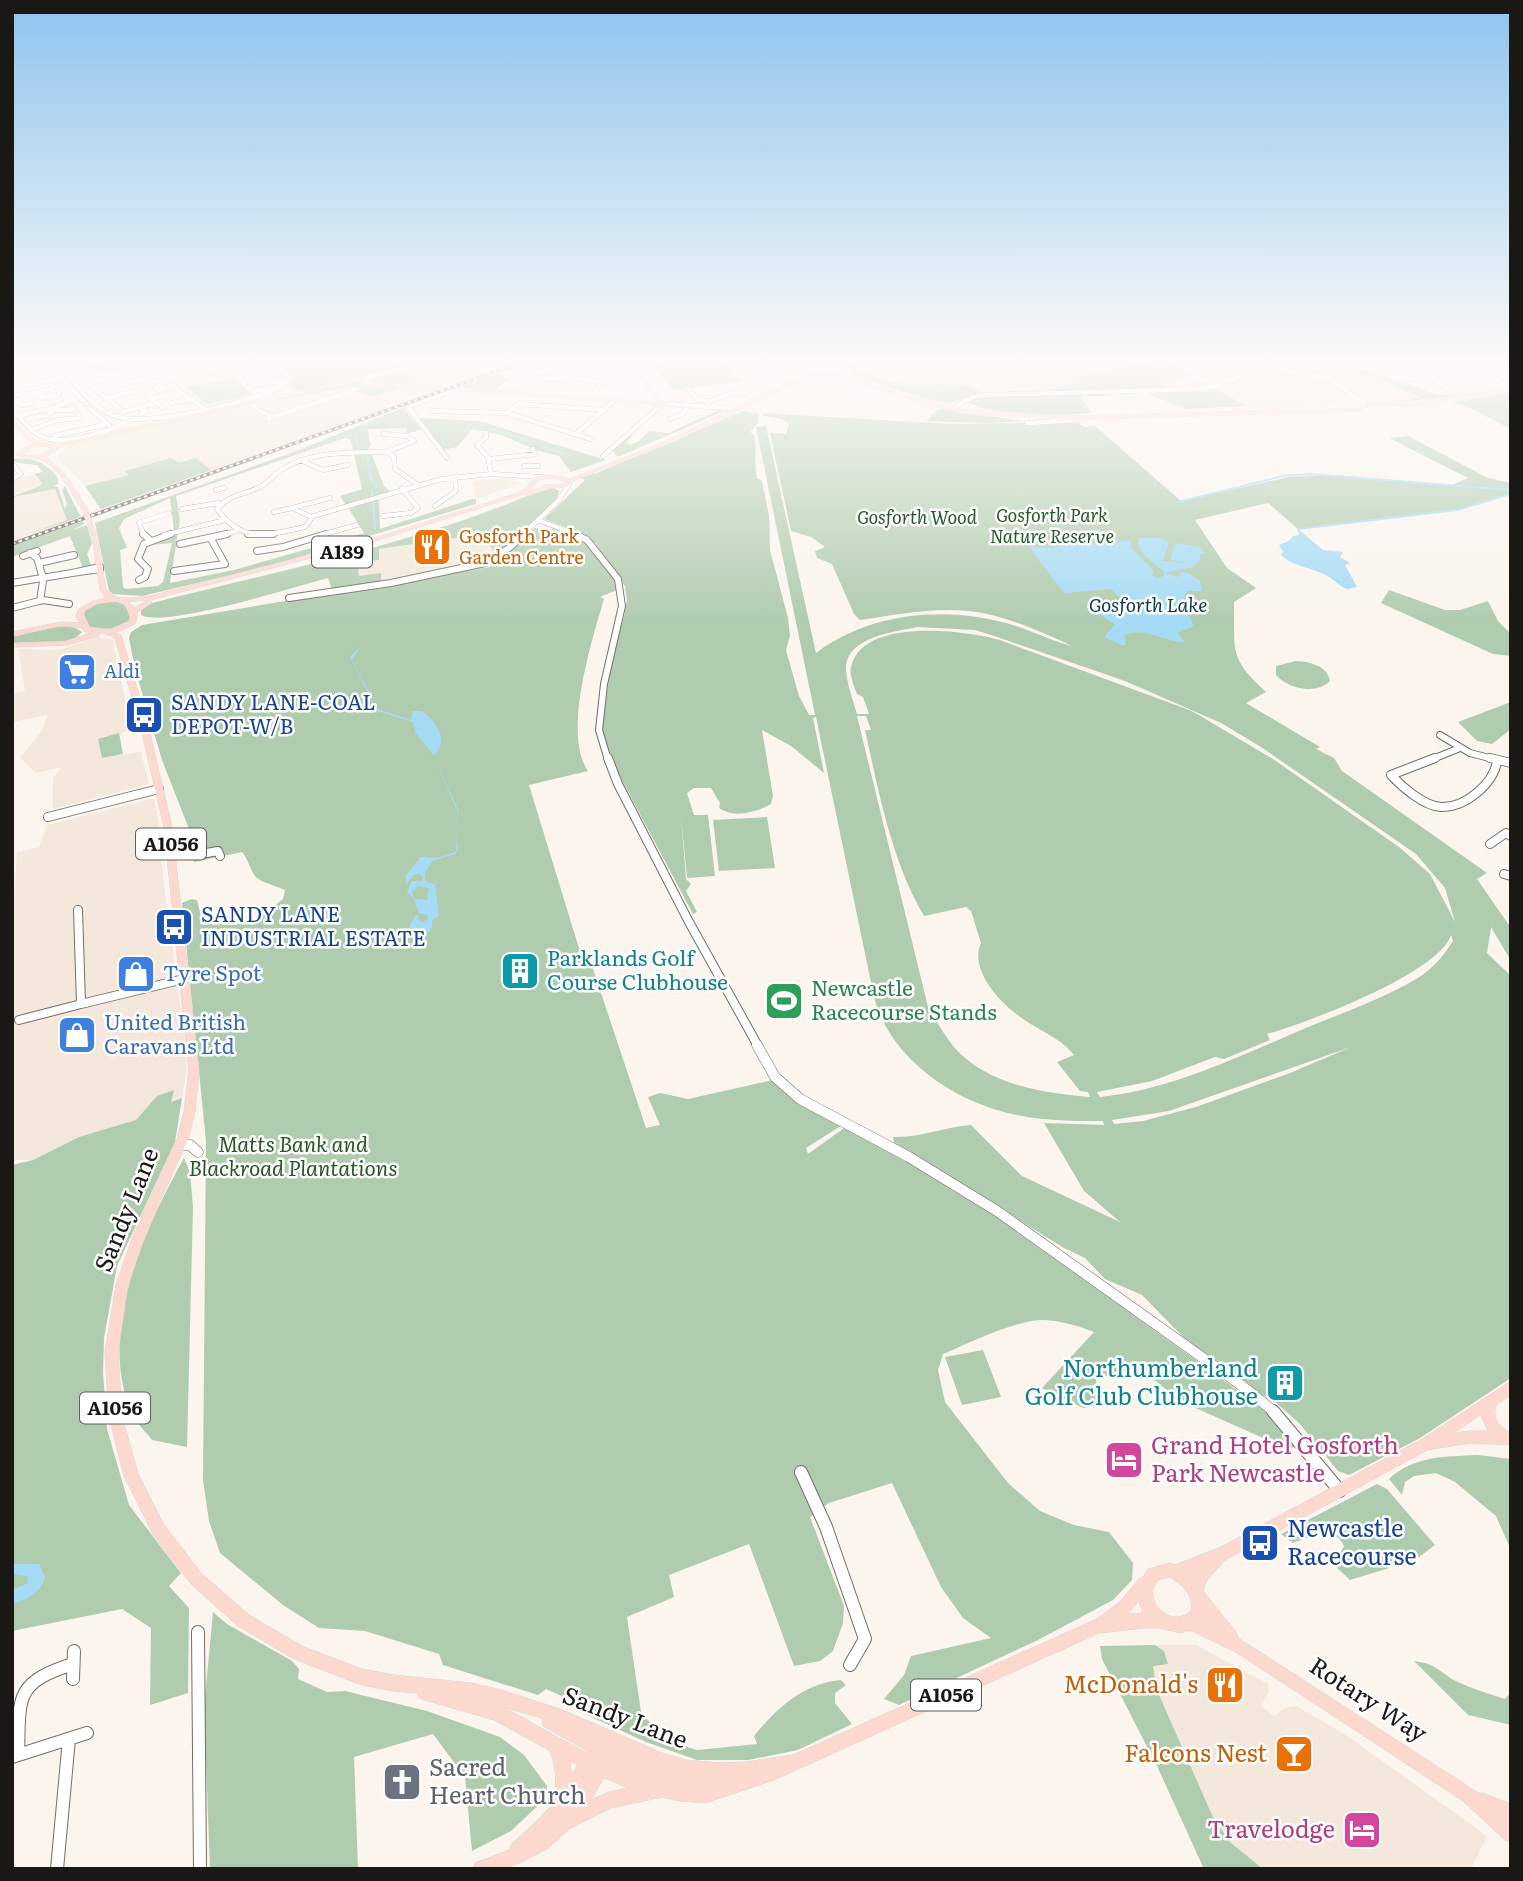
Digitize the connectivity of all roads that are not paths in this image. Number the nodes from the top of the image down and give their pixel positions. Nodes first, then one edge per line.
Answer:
1 (31, 447) edge
2 (55, 447) edge
3 (400, 447) edge
4 (438, 447) edge
5 (479, 447) edge
6 (616, 447) edge
7 (645, 447) edge
8 (656, 447) edge
9 (26, 448) joint
10 (387, 452) junction
11 (537, 452) dead end
12 (21, 455) junction
13 (608, 455) dead end
14 (12, 457) edge
15 (49, 457) junction
16 (447, 458) dead end
17 (521, 458) junction
18 (489, 459) junction
19 (300, 460) junction
20 (13, 465) edge
21 (348, 466) dead end
22 (538, 466) dead end
23 (491, 474) junction
24 (455, 477) junction
25 (526, 477) junction
26 (544, 477) junction
27 (555, 477) junction
28 (12, 479) edge
29 (533, 483) junction
30 (570, 483) junction
31 (417, 484) junction
32 (552, 487) junction
33 (402, 488) junction
34 (220, 489) dead end
35 (562, 493) junction
36 (231, 496) junction
37 (327, 499) dead end
38 (219, 503) junction
39 (435, 503) dead end
40 (182, 508) dead end
41 (292, 508) junction
42 (274, 512) dead end
43 (168, 515) dead end
44 (383, 516) dead end
45 (311, 517) junction
46 (225, 520) junction
47 (538, 520) junction
48 (357, 525) dead end
49 (307, 526) junction
50 (236, 531) junction
51 (323, 533) junction
52 (211, 539) junction
53 (150, 540) junction
54 (180, 544) dead end
55 (255, 551) dead end
56 (74, 554) dead end
57 (23, 556) dead end
58 (39, 564) junction
59 (97, 568) junction
60 (174, 571) dead end
61 (143, 579) dead end
62 (43, 580) junction
63 (51, 580) dead end
64 (12, 583) edge
65 (35, 583) dead end
66 (289, 598) dead end
67 (113, 599) junction
68 (123, 600) junction
69 (40, 601) junction
70 (12, 608) edge
71 (62, 609) dead end
72 (83, 609) junction
73 (133, 612) junction
74 (128, 626) junction
75 (86, 628) junction
76 (12, 632) edge
77 (103, 632) junction
78 (79, 639) junction
79 (12, 645) edge
80 (122, 649) junction
81 (1440, 735) dead end
82 (1460, 748) junction
83 (1497, 762) junction
84 (1511, 763) edge
85 (159, 789) junction
86 (48, 817) dead end
87 (1511, 836) edge
88 (1490, 844) dead end
89 (172, 852) junction
90 (220, 856) dead end
91 (78, 910) dead end
92 (184, 979) junction
93 (81, 1004) junction
94 (19, 1020) dead end
95 (180, 1145) junction
96 (198, 1152) dead end
97 (1511, 1387) edge
98 (1491, 1399) junction
99 (1510, 1439) edge
100 (1425, 1444) junction
101 (801, 1472) dead end
102 (1340, 1491) junction
103 (1225, 1553) junction
104 (1176, 1572) junction
105 (1146, 1582) junction
106 (1197, 1595) junction
107 (1161, 1620) junction
108 (1190, 1622) junction
109 (1098, 1626) junction
110 (198, 1632) dead end
111 (1241, 1647) junction
112 (850, 1665) dead end
113 (73, 1679) dead end
114 (406, 1686) junction
115 (524, 1705) junction
116 (16, 1710) edge
117 (87, 1733) dead end
118 (69, 1739) junction
119 (554, 1742) junction
120 (603, 1751) junction
121 (15, 1756) edge
122 (793, 1763) junction
123 (595, 1766) junction
124 (738, 1772) junction
125 (660, 1790) junction
126 (1469, 1795) junction
127 (1511, 1812) edge
128 (559, 1818) junction
129 (1511, 1834) edge
130 (57, 1869) edge
131 (200, 1869) edge
132 (481, 1869) edge

1 - 9 main road
2 - 15 main road
3 - 10 street
4 - 16 street
5 - 18 street
6 - 13 street
7 - 27 main road
8 - 30 main road
9 - 12 main road
10 - 19 street
10 - 31 street
11 - 17 street
12 - 14 main road
12 - 15 main road
15 - 59 main road, bridge
17 - 18 street
17 - 22 street
18 - 23 street
19 - 21 street
19 - 36 street
20 - 28 street
23 - 24 street
23 - 25 street
24 - 31 street
24 - 39 street
25 - 26 street
25 - 29 street
26 - 27 main road
26 - 29 main road
27 - 30 main road
29 - 32 main road
29 - 68 main road, A189
30 - 32 main road
30 - 35 street
31 - 33 street
32 - 35 street
32 - 73 main road, A189
33 - 44 street
33 - 45 street
34 - 36 street
35 - 47 street
36 - 38 street
37 - 41 street
38 - 40 street
38 - 46 street
41 - 42 street
41 - 45 street
43 - 53 street
45 - 49 street
46 - 50 street
46 - 53 street
47 - 66 street
47 - 102 street
48 - 51 street
49 - 50 street
49 - 51 street
50 - 52 street
51 - 55 street
52 - 54 street
52 - 60 street
53 - 61 street
56 - 58 street
57 - 58 street
58 - 62 street
59 - 62 street
59 - 67 main road
59 - 72 main road
62 - 63 street
62 - 64 street
62 - 65 street
62 - 69 street
67 - 68 main road, A189
67 - 72 main road, A189
68 - 73 main road
69 - 70 street
69 - 71 street
72 - 75 main road
72 - 76 main road, A189
73 - 74 main road
74 - 77 main road, A189
74 - 80 main road
75 - 76 main road, A189
75 - 77 main road, A189
75 - 78 main road
77 - 78 main road
77 - 80 main road, Sandy Lane / A1056
78 - 79 main road
80 - 85 main road, Sandy Lane / A1056
81 - 82 street
82 - 83 street
82 - 83 street
83 - 84 street
85 - 86 street
85 - 89 main road, Sandy Lane / A1056
87 - 88 street
89 - 90 street
89 - 92 main road, Sandy Lane / A1056
91 - 93 street
92 - 93 street
92 - 95 main road, Sandy Lane / A1056
93 - 94 street
95 - 96 street
95 - 114 main road, Sandy Lane / A1056
97 - 98 main road
98 - 99 main road
98 - 100 main road
99 - 100 main road
100 - 102 main road
101 - 112 street
102 - 103 main road
103 - 104 main road
103 - 106 main road
104 - 105 main road
104 - 106 main road
105 - 107 main road
105 - 109 main road, A1056
106 - 108 main road
106 - 111 main road, Rotary Way
107 - 108 main road
107 - 109 main road, A1056
108 - 111 main road, Rotary Way
109 - 122 main road, A1056
110 - 131 street
111 - 126 main road, Rotary Way
113 - 116 street
114 - 115 main road, Sandy Lane / A1056
114 - 119 main road, Sandy Lane / A1056
115 - 120 main road
115 - 124 main road, Sandy Lane / A1056
116 - 121 street
117 - 118 street
118 - 121 street
118 - 130 street
119 - 123 main road, Sandy Lane / A1056
119 - 128 main road
120 - 123 main road
120 - 124 main road
122 - 124 main road, Sandy Lane / A1056
122 - 125 main road, Sandy Lane / A1056
123 - 125 main road, Sandy Lane / A1056
123 - 128 main road
125 - 128 main road
126 - 127 main road, Rotary Way
126 - 129 main road, Rotary Way
128 - 132 main road

